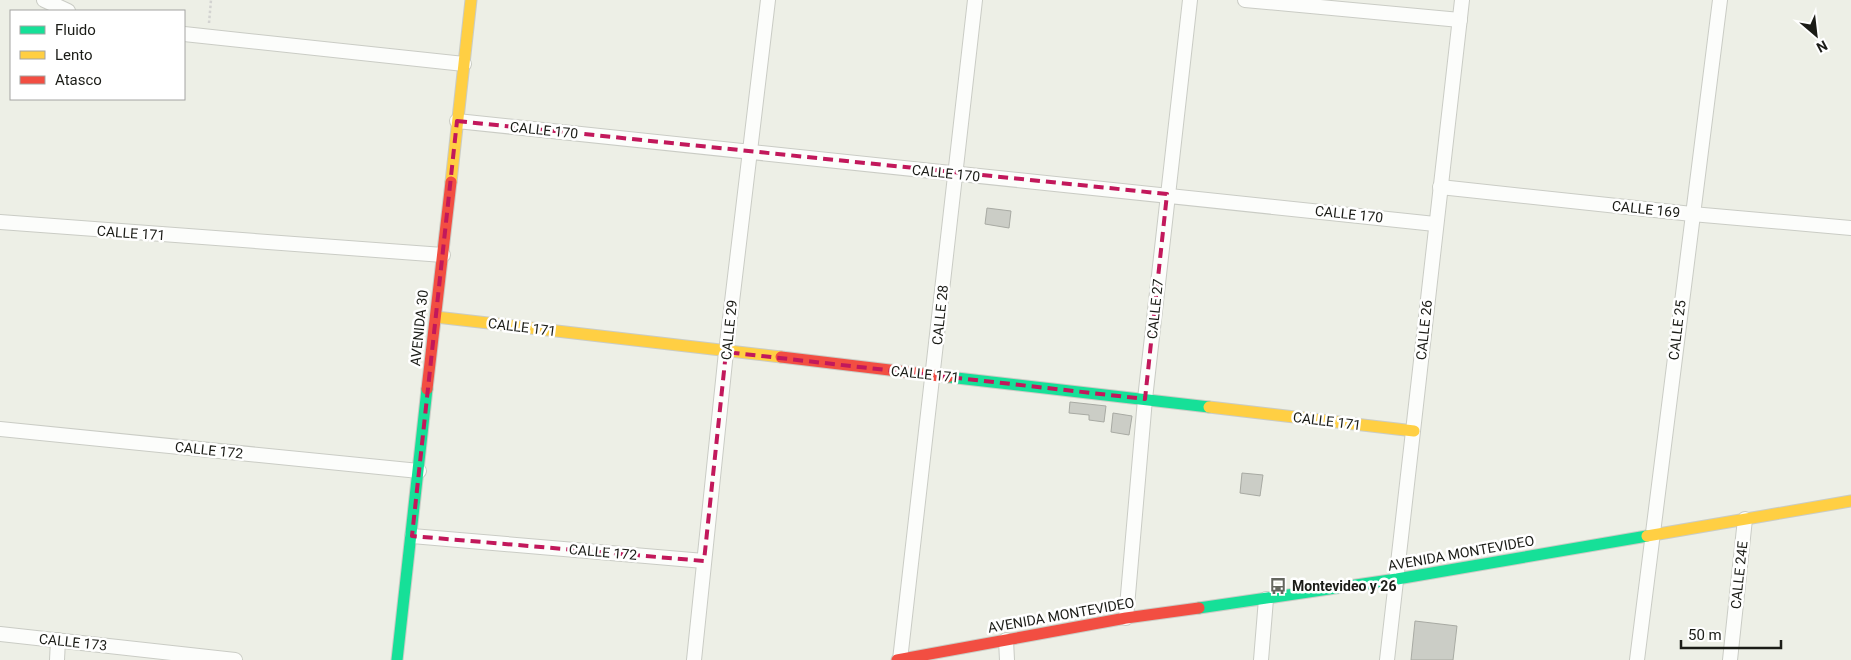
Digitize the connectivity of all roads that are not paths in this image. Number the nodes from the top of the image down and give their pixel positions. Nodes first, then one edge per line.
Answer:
1 (44, 0) edge
2 (471, 0) edge
3 (768, 0) edge
4 (975, 0) edge
5 (1190, 0) edge
6 (1245, 0) edge
7 (1462, 0) edge
8 (1720, 0) edge
9 (66, 10) edge
10 (1460, 20) junction
11 (185, 34) edge
12 (464, 64) junction
13 (457, 121) junction
14 (750, 152) junction
15 (956, 174) junction
16 (1440, 187) junction
17 (1167, 194) junction
18 (1692, 214) junction
19 (0, 222) edge
20 (1436, 224) junction
21 (1851, 228) edge
22 (443, 255) junction
23 (436, 317) junction
24 (726, 352) junction
25 (933, 375) junction
26 (1145, 399) junction
27 (0, 428) edge
28 (1414, 431) junction
29 (419, 471) junction
30 (1851, 501) edge
31 (1745, 519) junction
32 (1651, 535) junction
33 (412, 536) junction
34 (704, 561) junction
35 (1397, 579) junction
36 (1266, 599) junction
37 (1126, 618) junction
38 (0, 634) edge
39 (58, 640) junction
40 (1006, 640) junction
41 (57, 660) edge
42 (235, 660) edge
43 (397, 660) edge
44 (694, 660) edge
45 (899, 660) edge
46 (1006, 660) edge
47 (1261, 660) edge
48 (1387, 660) edge
49 (1637, 660) edge
50 (1730, 660) edge

1 - 9 street
2 - 12 street, AVENIDA 30
3 - 14 street, CALLE 29
4 - 15 street, CALLE 28
5 - 17 street, CALLE 27
6 - 10 street
7 - 10 street, CALLE 26
8 - 18 street, CALLE 25
10 - 16 street, CALLE 26
11 - 12 street
12 - 13 street, AVENIDA 30
13 - 14 street, CALLE 170
13 - 22 street, AVENIDA 30
14 - 15 street, CALLE 170
14 - 24 street, CALLE 29
15 - 17 street, CALLE 170
15 - 25 street, CALLE 28
16 - 18 street, CALLE 169
16 - 20 street, CALLE 26
17 - 20 street, CALLE 170
17 - 26 street, CALLE 27
18 - 21 street, CALLE 169
18 - 32 street, CALLE 25
19 - 22 street, CALLE 171
20 - 28 street, CALLE 26
22 - 23 street, AVENIDA 30
23 - 24 street, CALLE 171
23 - 29 street, AVENIDA 30
24 - 25 street, CALLE 171
24 - 34 street, CALLE 29
25 - 26 street, CALLE 171
25 - 45 street, CALLE 28
26 - 28 street, CALLE 171
26 - 37 street, CALLE 27
27 - 29 street, CALLE 172
28 - 35 street, CALLE 26
29 - 33 street, AVENIDA 30
30 - 31 street, AVENIDA MONTEVIDEO
31 - 32 street, AVENIDA MONTEVIDEO
31 - 50 street, CALLE 24E
32 - 35 street, AVENIDA MONTEVIDEO
32 - 49 street, CALLE 25
33 - 34 street, CALLE 172
33 - 43 street, AVENIDA 30
34 - 44 street, CALLE 29
35 - 36 street, AVENIDA MONTEVIDEO
35 - 48 street, CALLE 26
36 - 37 street, AVENIDA MONTEVIDEO
36 - 47 street
37 - 40 street, AVENIDA MONTEVIDEO
38 - 39 street, CALLE 173
39 - 41 street
39 - 42 street, CALLE 173
40 - 45 street, AVENIDA MONTEVIDEO
40 - 46 street

